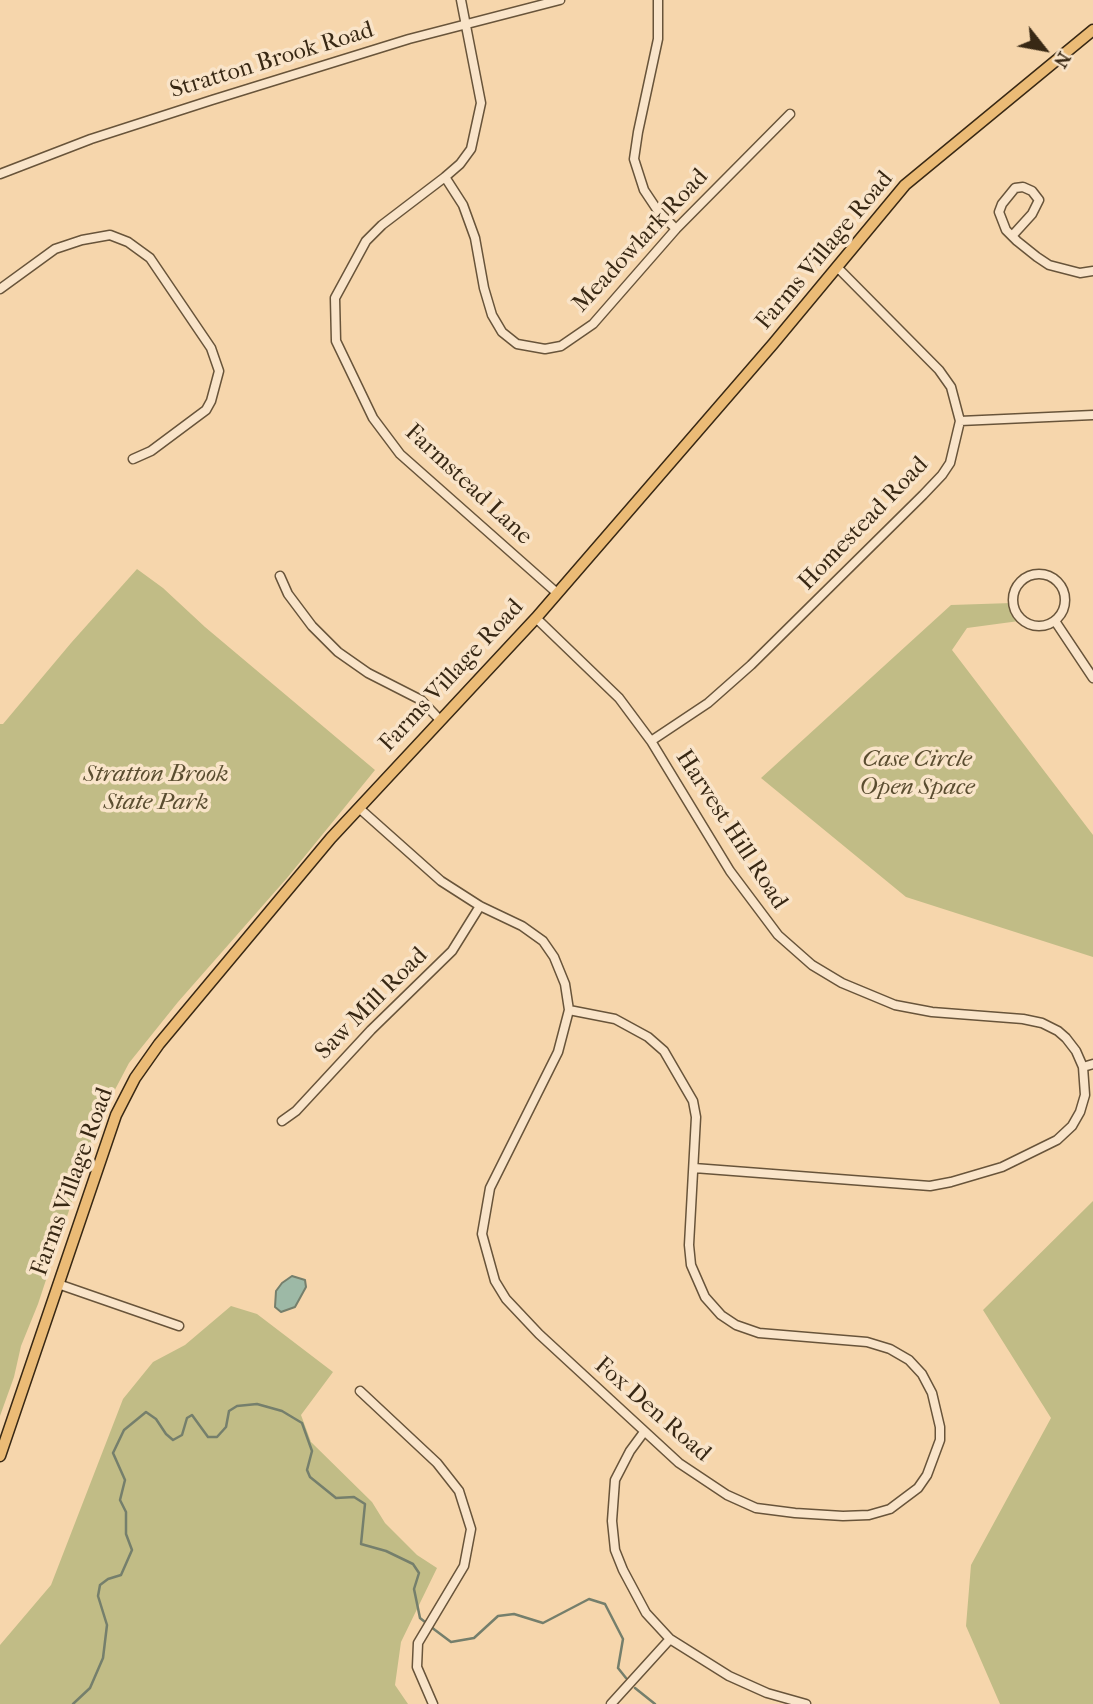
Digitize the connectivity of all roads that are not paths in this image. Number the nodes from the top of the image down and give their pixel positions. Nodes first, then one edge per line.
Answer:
1 (461, 0) edge
2 (560, 0) edge
3 (658, 0) edge
4 (468, 23) junction
5 (1093, 30) edge
6 (790, 114) dead end
7 (0, 174) edge
8 (445, 177) junction
9 (676, 229) junction
10 (1012, 236) junction
11 (838, 268) junction
12 (1093, 271) edge
13 (0, 289) edge
14 (1093, 415) edge
15 (960, 421) junction
16 (133, 459) dead end
17 (280, 576) dead end
18 (557, 593) junction
19 (536, 618) junction
20 (1055, 621) junction
21 (1093, 678) edge
22 (440, 720) junction
23 (651, 741) junction
24 (359, 808) junction
25 (480, 905) junction
26 (569, 1010) junction
27 (1093, 1064) edge
28 (1083, 1067) junction
29 (282, 1121) dead end
30 (694, 1168) junction
31 (58, 1284) junction
32 (179, 1326) dead end
33 (360, 1391) dead end
34 (644, 1432) junction
35 (0, 1456) edge
36 (670, 1639) junction
37 (433, 1704) edge
38 (611, 1704) edge
39 (806, 1704) edge

1 - 4 street, Farmstead Lane
2 - 4 street, Stratton Brook Road
3 - 9 street
4 - 7 street, Stratton Brook Road
4 - 8 street, Farmstead Lane
5 - 11 main road, Farms Village Road
6 - 9 street, Meadowlark Road
8 - 9 street, Meadowlark Road
8 - 18 street, Farmstead Lane
10 - 10 street
10 - 12 street
11 - 15 street, Homestead Road
11 - 18 main road, Farms Village Road
13 - 16 street
14 - 15 street
15 - 23 street, Homestead Road
17 - 22 street
18 - 19 main road, Farms Village Road
19 - 22 main road, Farms Village Road
19 - 23 street, Harvest Hill Road
20 - 20 street
20 - 21 street
22 - 24 main road, Farms Village Road
23 - 28 street, Harvest Hill Road
24 - 25 street, Fox Den Road
24 - 31 main road, Farms Village Road
25 - 26 street, Fox Den Road
25 - 29 street, Saw Mill Road
26 - 30 street, Fox Den Road
26 - 34 street, Fox Den Road
27 - 28 street
28 - 30 street
30 - 34 street, Fox Den Road
31 - 32 street
31 - 35 main road, Farms Village Road
33 - 37 street
34 - 36 street
36 - 38 street
36 - 39 street

